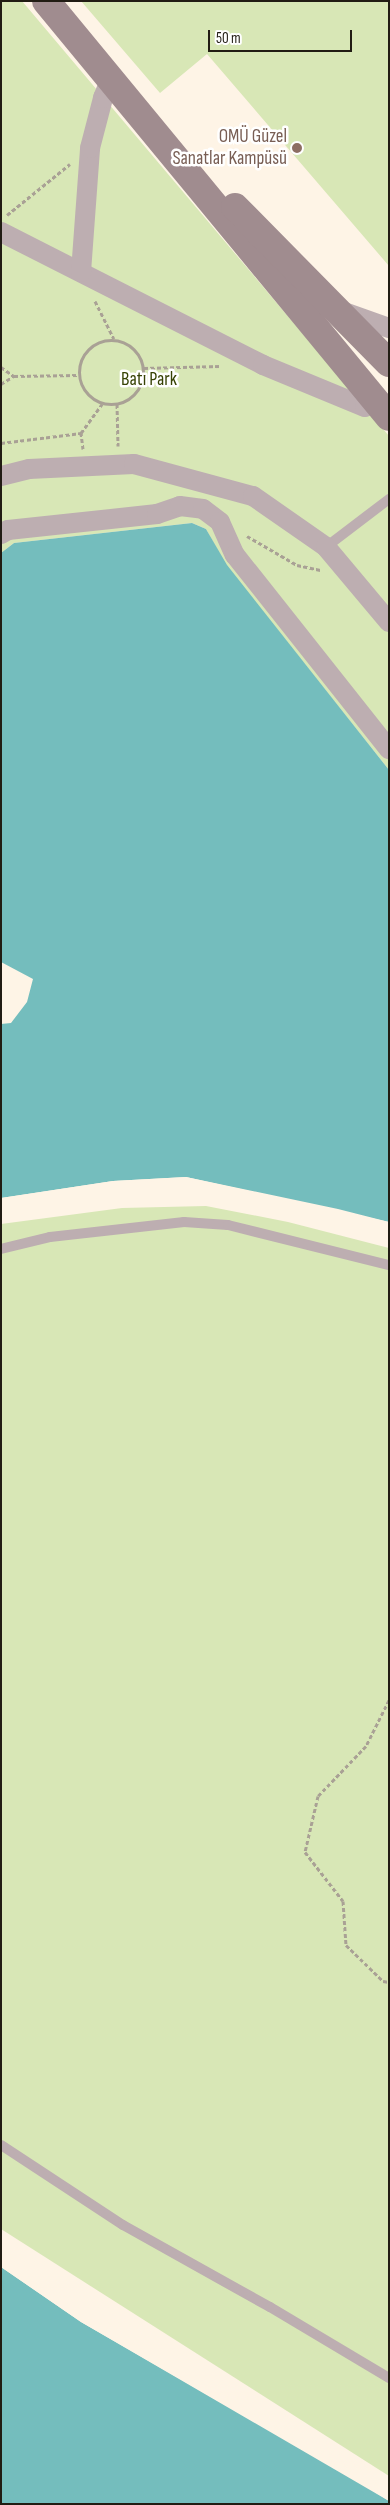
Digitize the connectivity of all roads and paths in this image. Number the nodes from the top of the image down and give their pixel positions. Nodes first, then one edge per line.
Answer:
1 (46, 1) edge
2 (110, 81) junction
3 (90, 148) junction
4 (1, 220) edge
5 (1, 232) edge
6 (81, 272) junction
7 (335, 308) junction
8 (389, 328) edge
9 (114, 339) junction
10 (389, 363) edge
11 (224, 366) dead end
12 (1, 367) edge
13 (144, 368) junction
14 (78, 375) junction
15 (14, 376) junction
16 (1, 384) edge
17 (102, 404) junction
18 (381, 408) edge
19 (81, 433) junction
20 (1, 443) edge
21 (86, 466) junction
22 (1, 476) edge
23 (389, 499) edge
24 (1, 534) edge
25 (231, 546) junction
26 (326, 547) junction
27 (340, 564) junction
28 (389, 622) edge
29 (388, 745) edge
30 (1, 1249) edge
31 (389, 1265) edge
32 (389, 1700) edge
33 (389, 1982) edge
34 (1, 2145) edge
35 (389, 2378) edge

1 - 2 main road
2 - 3 street
2 - 7 main road
2 - 18 main road
3 - 4 path
3 - 6 street
5 - 6 street
6 - 9 path
6 - 18 street
7 - 8 street
7 - 10 main road
9 - 13 path
9 - 14 path
11 - 13 path
12 - 15 path
13 - 17 path
14 - 15 path
14 - 17 path
15 - 16 path
17 - 19 path
19 - 20 path
19 - 21 path
21 - 22 street
21 - 26 street
23 - 26 lane
24 - 25 street
25 - 27 path
25 - 29 street
26 - 27 street
27 - 28 street
30 - 31 lane
32 - 33 path
34 - 35 lane

